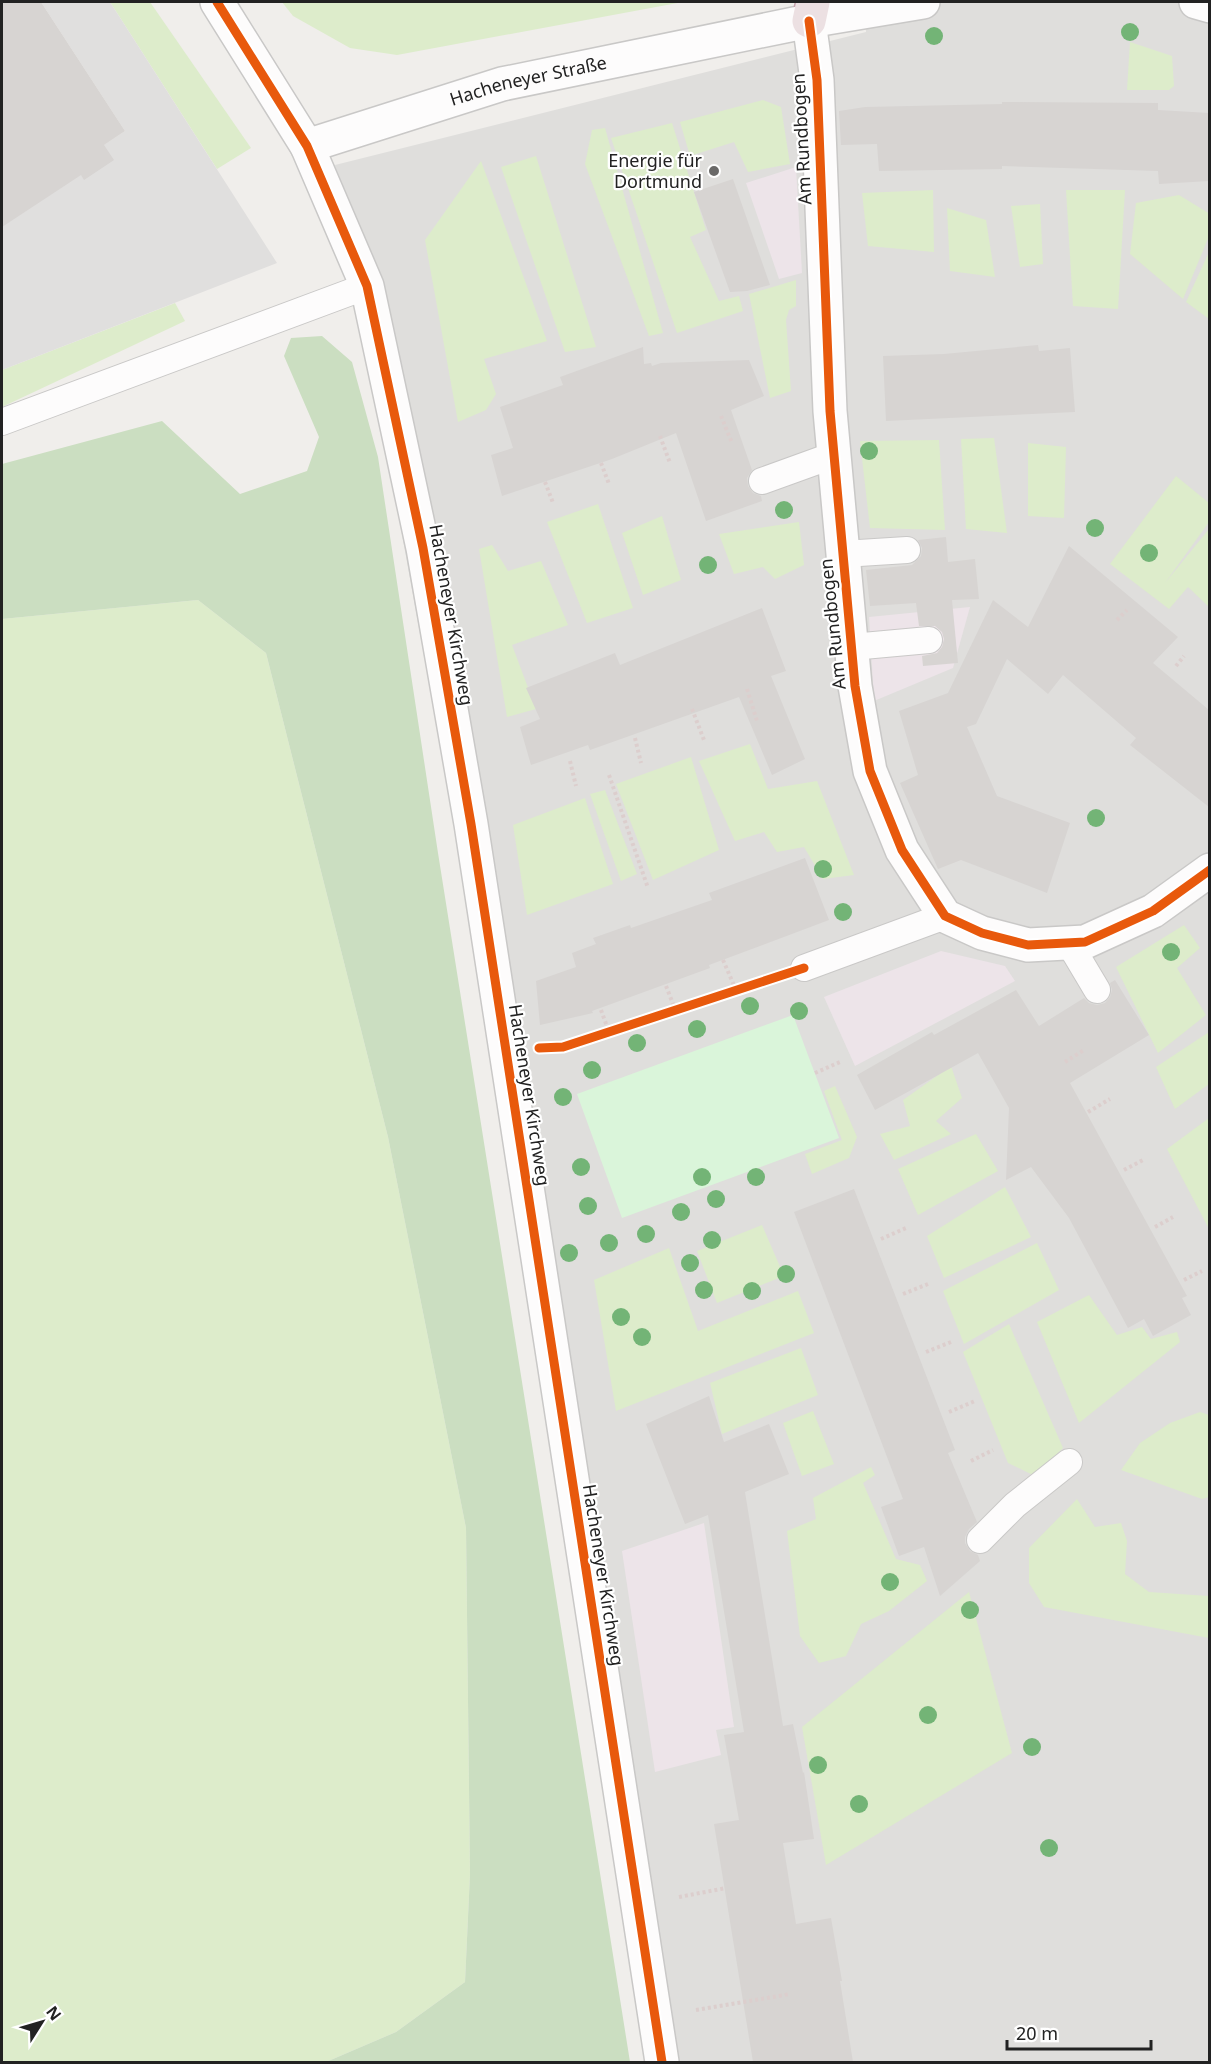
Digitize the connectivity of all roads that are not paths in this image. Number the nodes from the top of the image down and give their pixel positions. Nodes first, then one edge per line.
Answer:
1 (217, 2) edge
2 (923, 2) edge
3 (1196, 2) edge
4 (1209, 6) edge
5 (811, 11) edge
6 (307, 146) junction
7 (367, 286) junction
8 (2, 422) edge
9 (834, 455) junction
10 (762, 481) dead end
11 (907, 550) dead end
12 (843, 554) junction
13 (929, 640) dead end
14 (852, 647) junction
15 (1209, 870) edge
16 (945, 916) junction
17 (1069, 943) junction
18 (804, 968) dead end
19 (1097, 990) dead end
20 (1070, 1462) dead end
21 (980, 1540) dead end
22 (662, 2062) edge

1 - 6 street
2 - 5 street, Hacheneyer Straße
3 - 4 street
5 - 6 street, Hacheneyer Straße
5 - 9 street, Am Rundbogen
6 - 7 street, Hacheneyer Kirchweg
7 - 8 lane
7 - 22 street, Hacheneyer Kirchweg
9 - 10 lane
9 - 12 street, Am Rundbogen
11 - 12 lane
12 - 14 street, Am Rundbogen
13 - 14 lane
14 - 16 street, Am Rundbogen
15 - 17 street
16 - 17 street
16 - 18 lane
17 - 19 lane
20 - 21 lane

